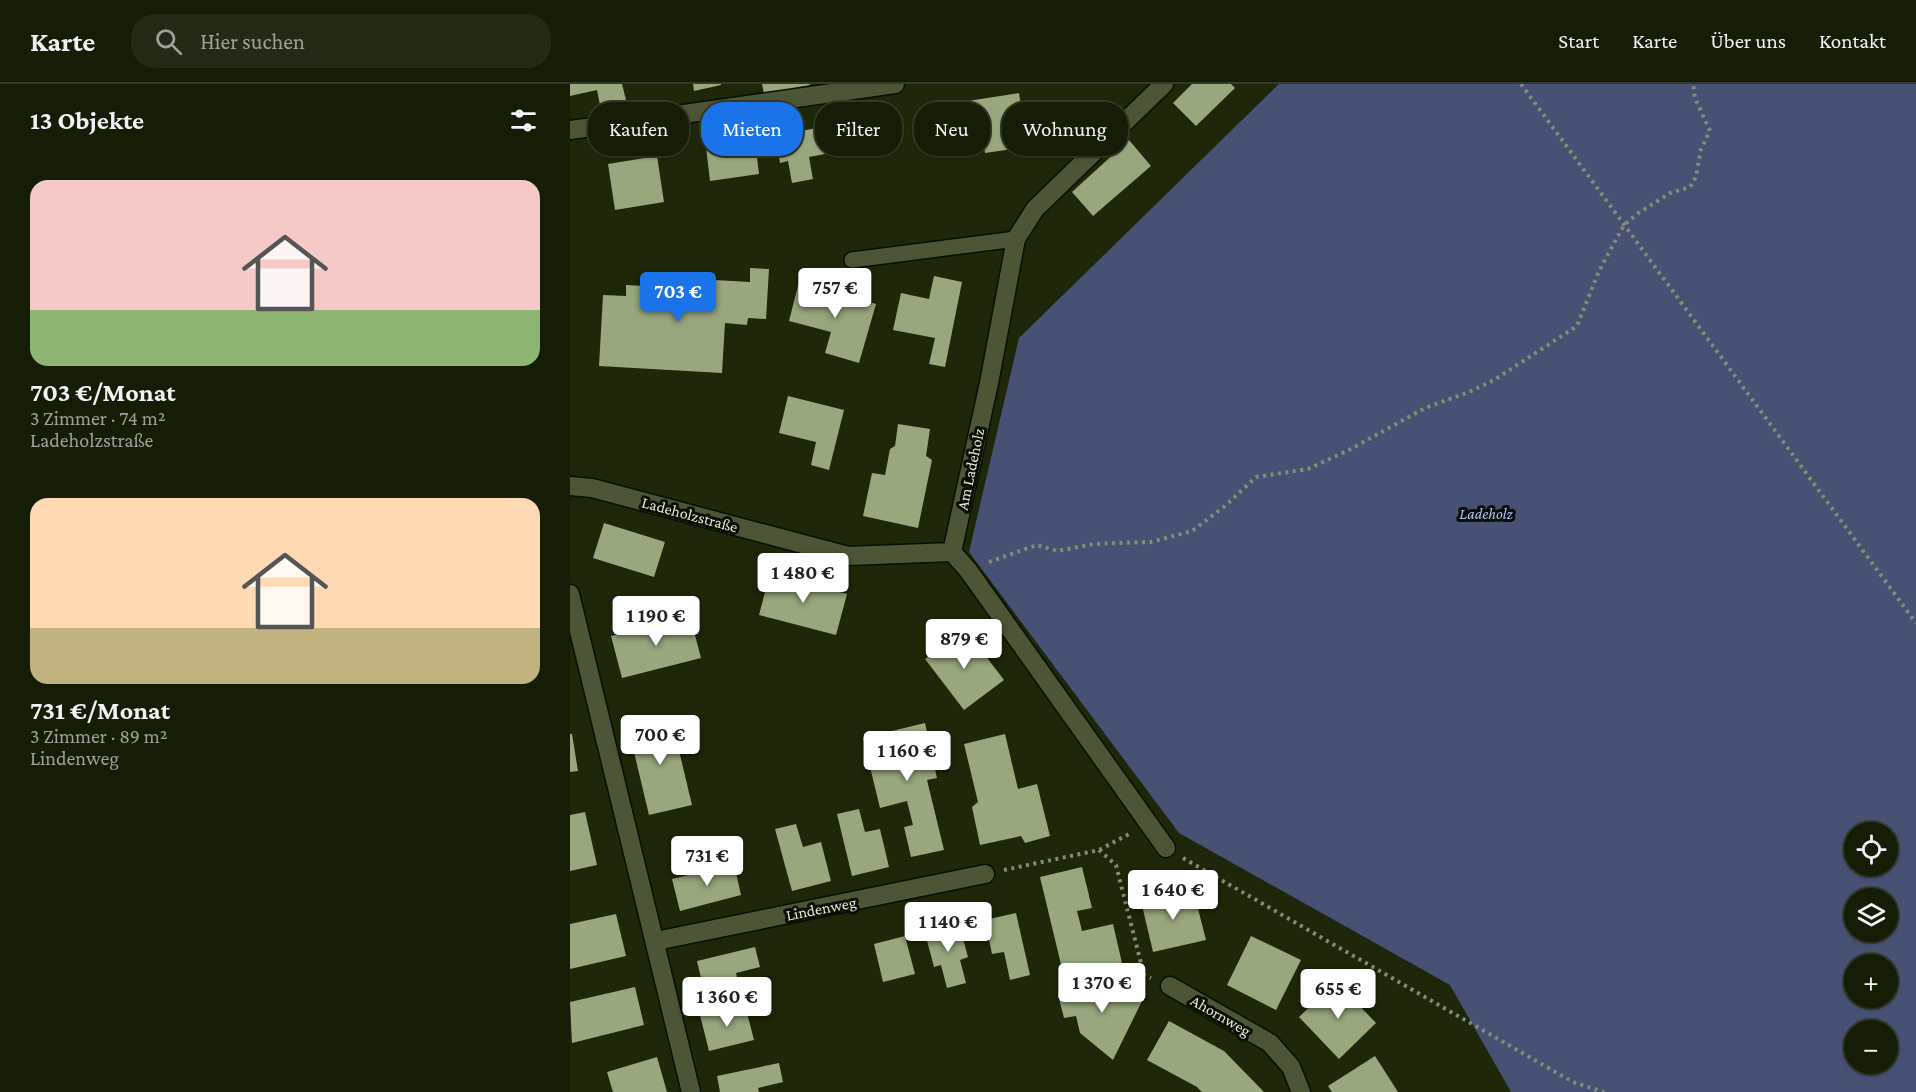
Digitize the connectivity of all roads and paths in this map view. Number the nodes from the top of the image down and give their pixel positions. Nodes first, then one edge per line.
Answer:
1 (895, 84) edge
2 (1164, 84) edge
3 (1521, 84) edge
4 (1693, 84) edge
5 (570, 130) edge
6 (1624, 225) junction
7 (1016, 238) junction
8 (852, 260) dead end
9 (570, 486) edge
10 (952, 552) junction
11 (968, 570) junction
12 (570, 594) edge
13 (1916, 622) edge
14 (1149, 824) junction
15 (1166, 848) joint
16 (1099, 850) junction
17 (986, 874) joint
18 (656, 941) junction
19 (1170, 986) joint
20 (692, 1092) edge
21 (1301, 1092) edge
22 (1604, 1092) edge

1 - 5 street
2 - 7 street, Am Ladeholz
3 - 6 path
4 - 6 path
6 - 11 path
6 - 13 path
7 - 8 lane
7 - 10 street, Am Ladeholz
9 - 10 street, Ladeholzstraße
10 - 11 street
11 - 14 street
12 - 18 street
14 - 15 street
14 - 16 path
15 - 22 path
16 - 17 path
16 - 19 path
17 - 18 street, Lindenweg
18 - 20 street
19 - 21 street, Ahornweg

